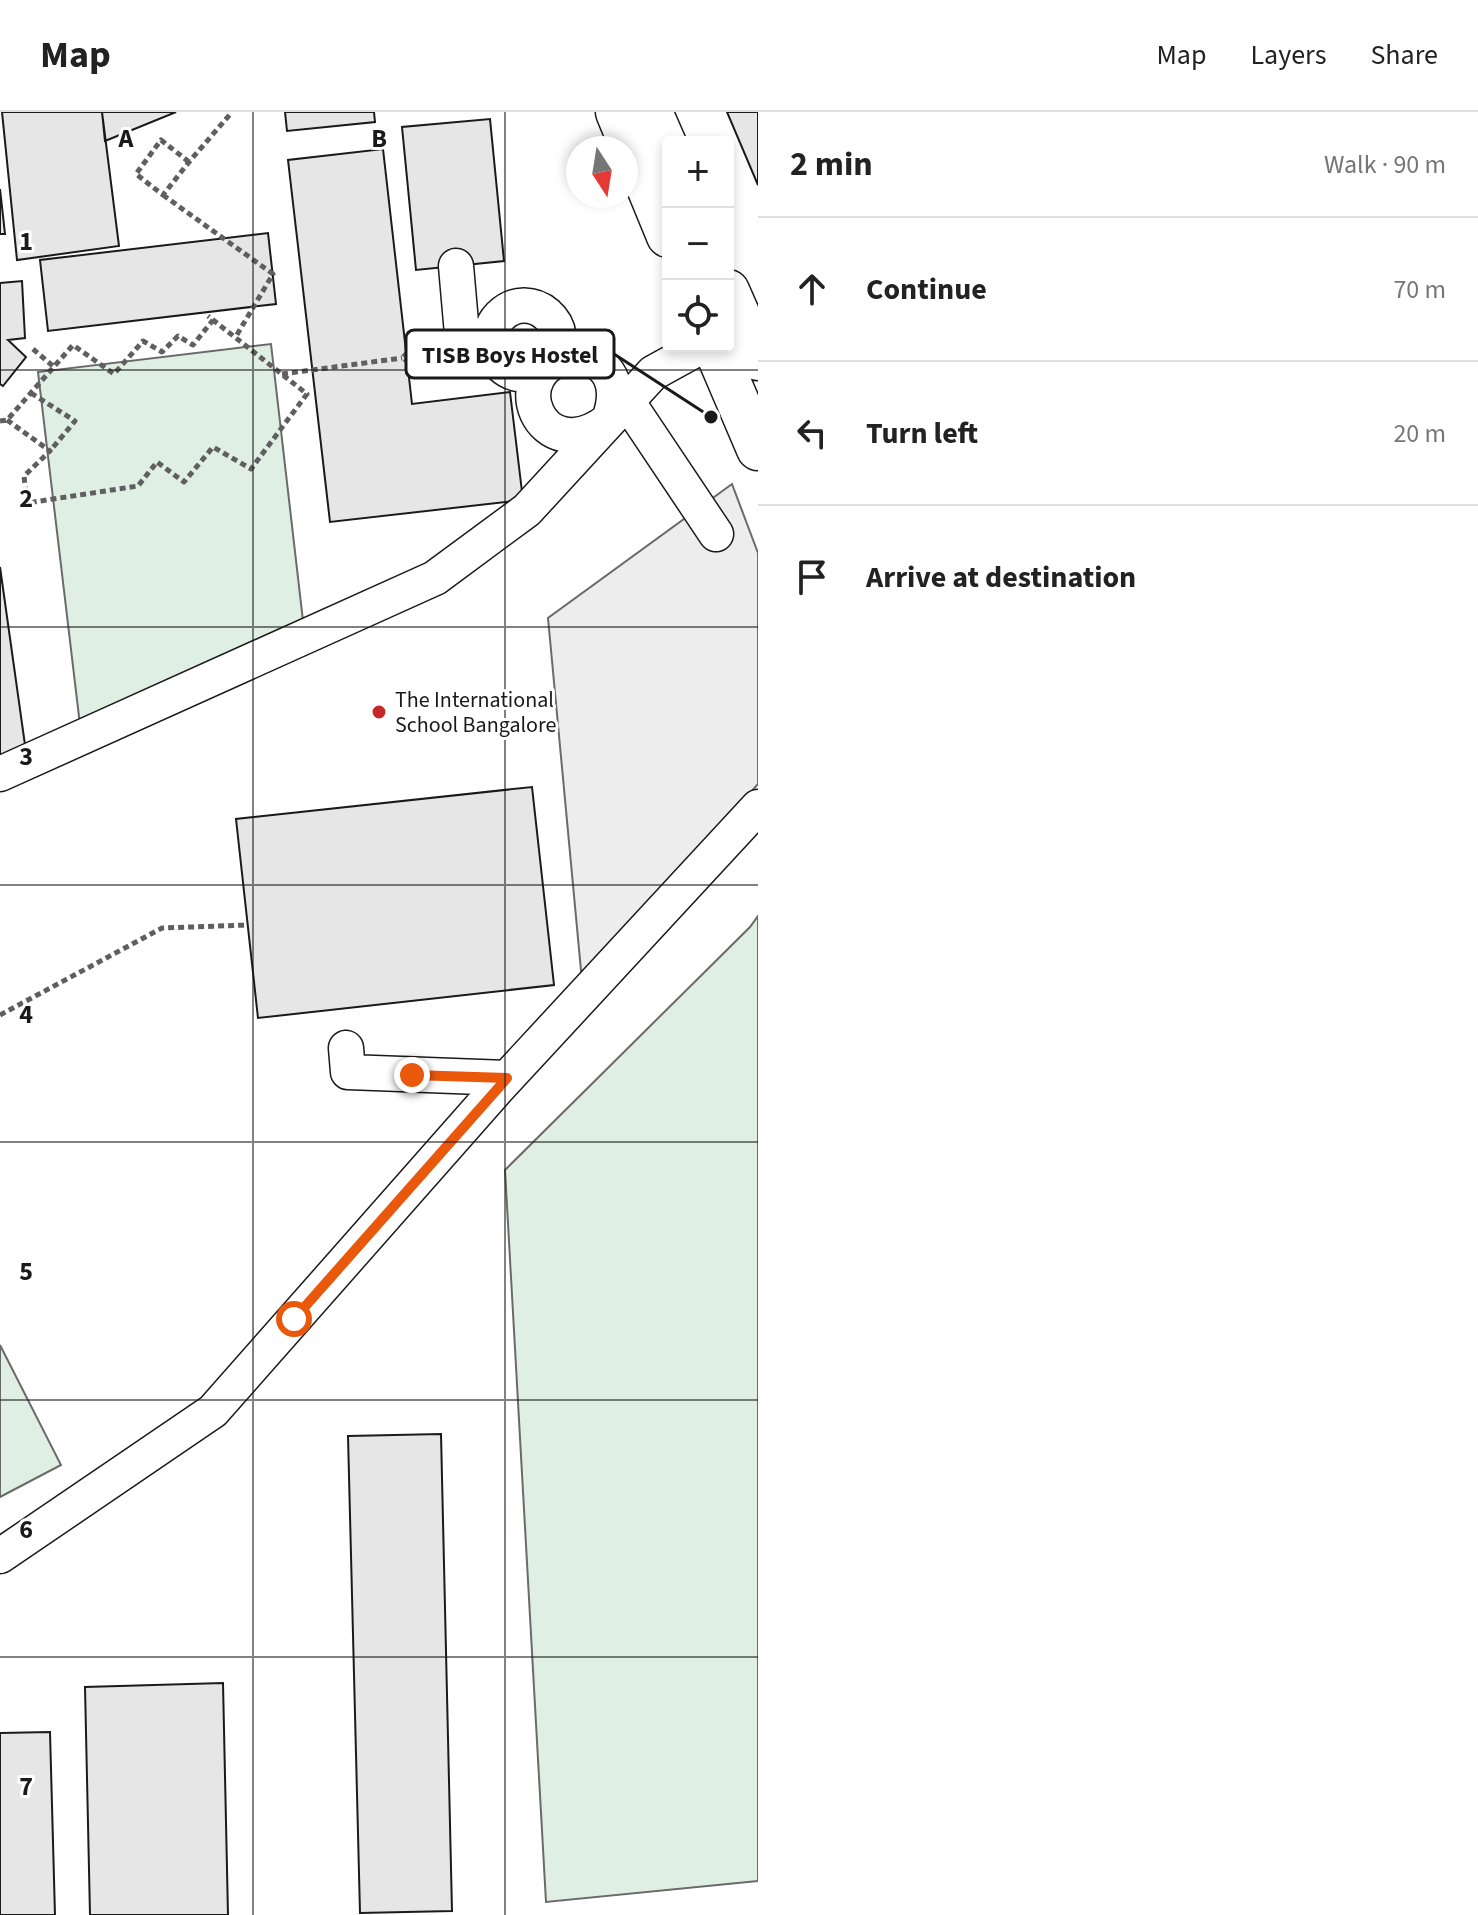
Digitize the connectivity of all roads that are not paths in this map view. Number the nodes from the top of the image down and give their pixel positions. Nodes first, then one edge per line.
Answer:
1 (617, 112) edge
2 (651, 112) edge
3 (662, 137) edge
4 (662, 221) edge
5 (456, 266) dead end
6 (736, 342) edge
7 (691, 352) edge
8 (478, 356) junction
9 (546, 366) junction
10 (618, 410) junction
11 (758, 449) edge
12 (716, 534) dead end
13 (0, 774) edge
14 (758, 807) edge
15 (346, 1048) dead end
16 (507, 1078) junction
17 (0, 1556) edge

1 - 4 main road
2 - 3 main road
5 - 8 lane
6 - 11 main road
7 - 10 lane
8 - 9 lane
8 - 9 lane
9 - 10 lane
9 - 10 lane
10 - 12 lane
10 - 13 lane
14 - 16 lane
15 - 16 lane
16 - 17 lane

